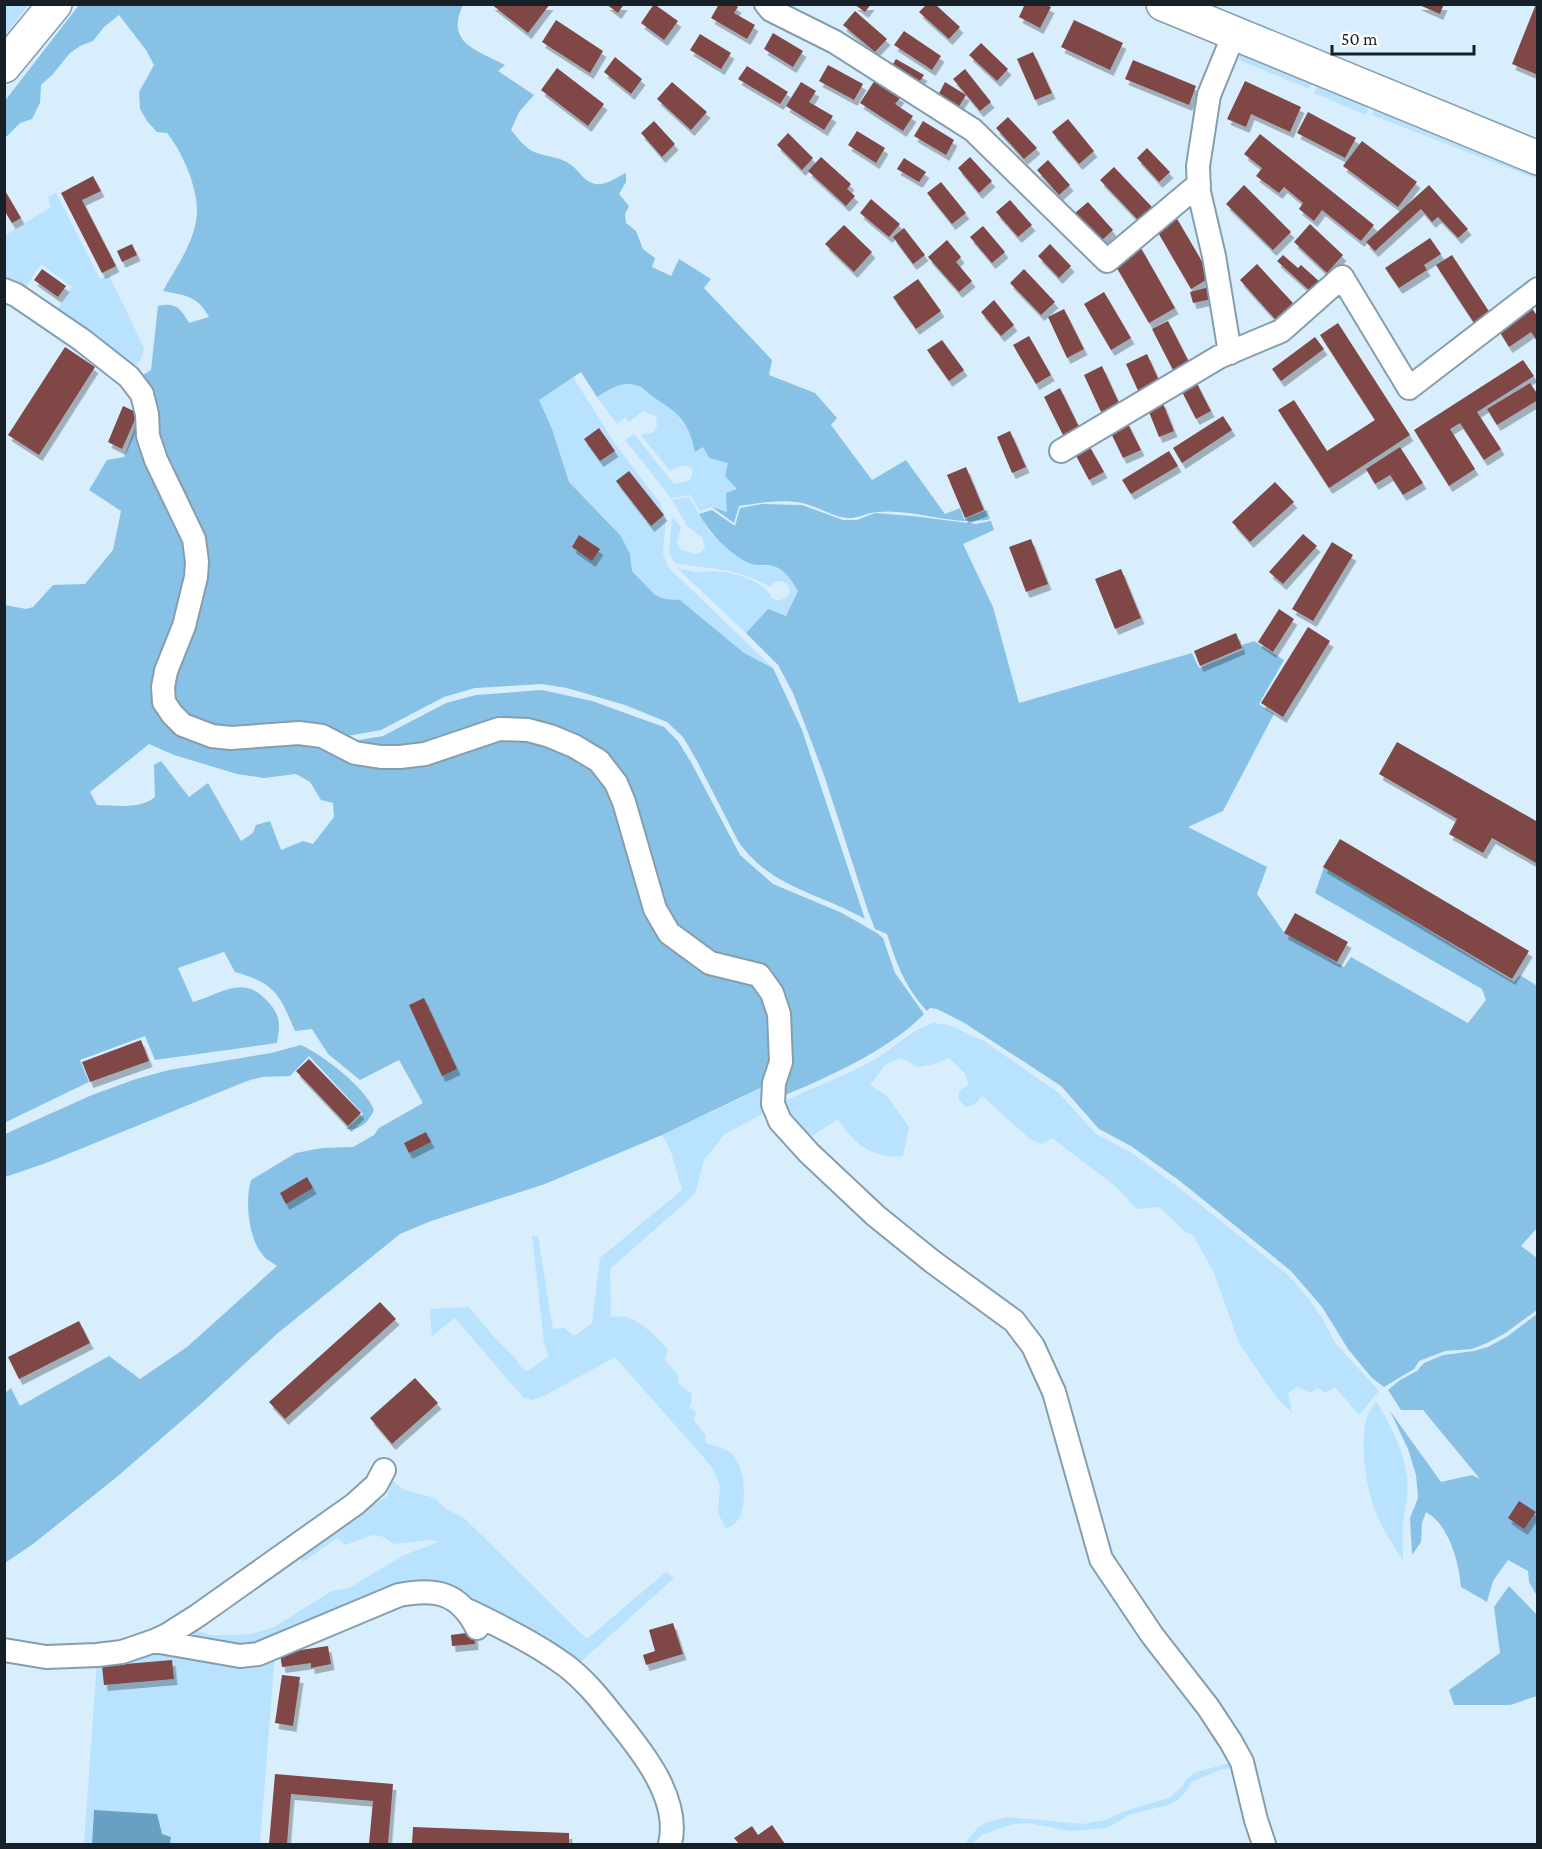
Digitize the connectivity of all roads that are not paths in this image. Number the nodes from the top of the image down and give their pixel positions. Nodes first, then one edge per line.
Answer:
1 (55, 4) edge
2 (766, 4) edge
3 (1163, 4) edge
4 (1234, 34) junction
5 (4, 66) edge
6 (1538, 158) edge
7 (1199, 184) junction
8 (1538, 289) edge
9 (4, 290) edge
10 (1230, 353) junction
11 (1061, 451) dead end
12 (384, 1470) dead end
13 (154, 1641) junction
14 (4, 1650) edge
15 (670, 1845) edge
16 (1264, 1845) edge

1 - 5 main road
2 - 7 street
3 - 4 main road
4 - 6 main road
4 - 7 street
7 - 10 street
8 - 10 street
9 - 16 street
10 - 11 street
12 - 13 street
13 - 14 street
13 - 15 street

